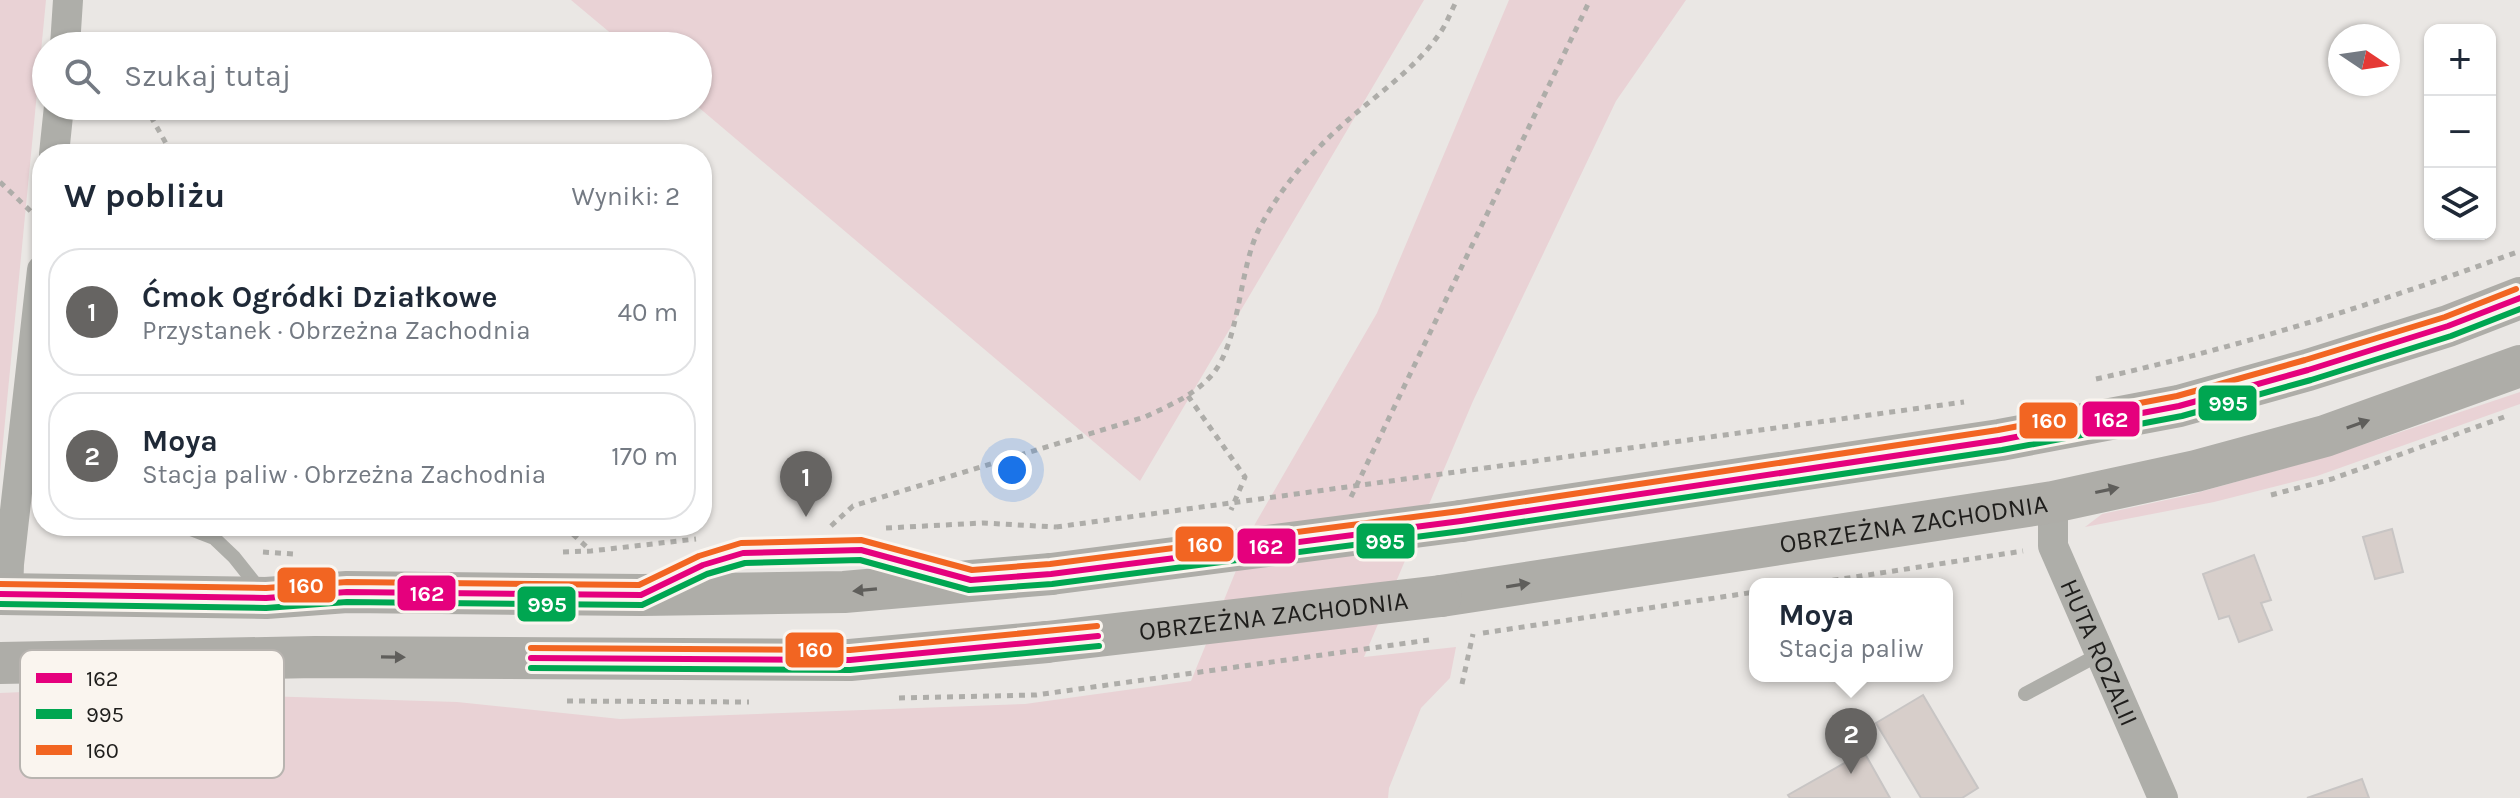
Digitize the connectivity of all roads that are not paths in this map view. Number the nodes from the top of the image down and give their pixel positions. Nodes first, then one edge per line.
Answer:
1 (68, 0) edge
2 (66, 32) edge
3 (58, 120) edge
4 (55, 144) edge
5 (2520, 298) edge
6 (32, 359) edge
7 (2520, 366) edge
8 (2053, 502) junction
9 (209, 536) edge
10 (4, 594) edge
11 (266, 598) junction
12 (2100, 654) junction
13 (284, 658) edge
14 (0, 663) edge
15 (20, 663) edge
16 (2025, 694) dead end
17 (2163, 798) edge

1 - 2 street
3 - 4 street
5 -> 11 street, bridge
6 - 10 street
8 -> 7 street, OBRZEŻNA ZACHODNIA
8 - 12 street, HUTA ROZALII
13 -> 8 street, OBRZEŻNA ZACHODNIA, bridge
9 - 11 lane
10 - 11 street
12 - 16 lane
12 - 17 street, HUTA ROZALII
14 -> 15 street, OBRZEŻNA ZACHODNIA, bridge

